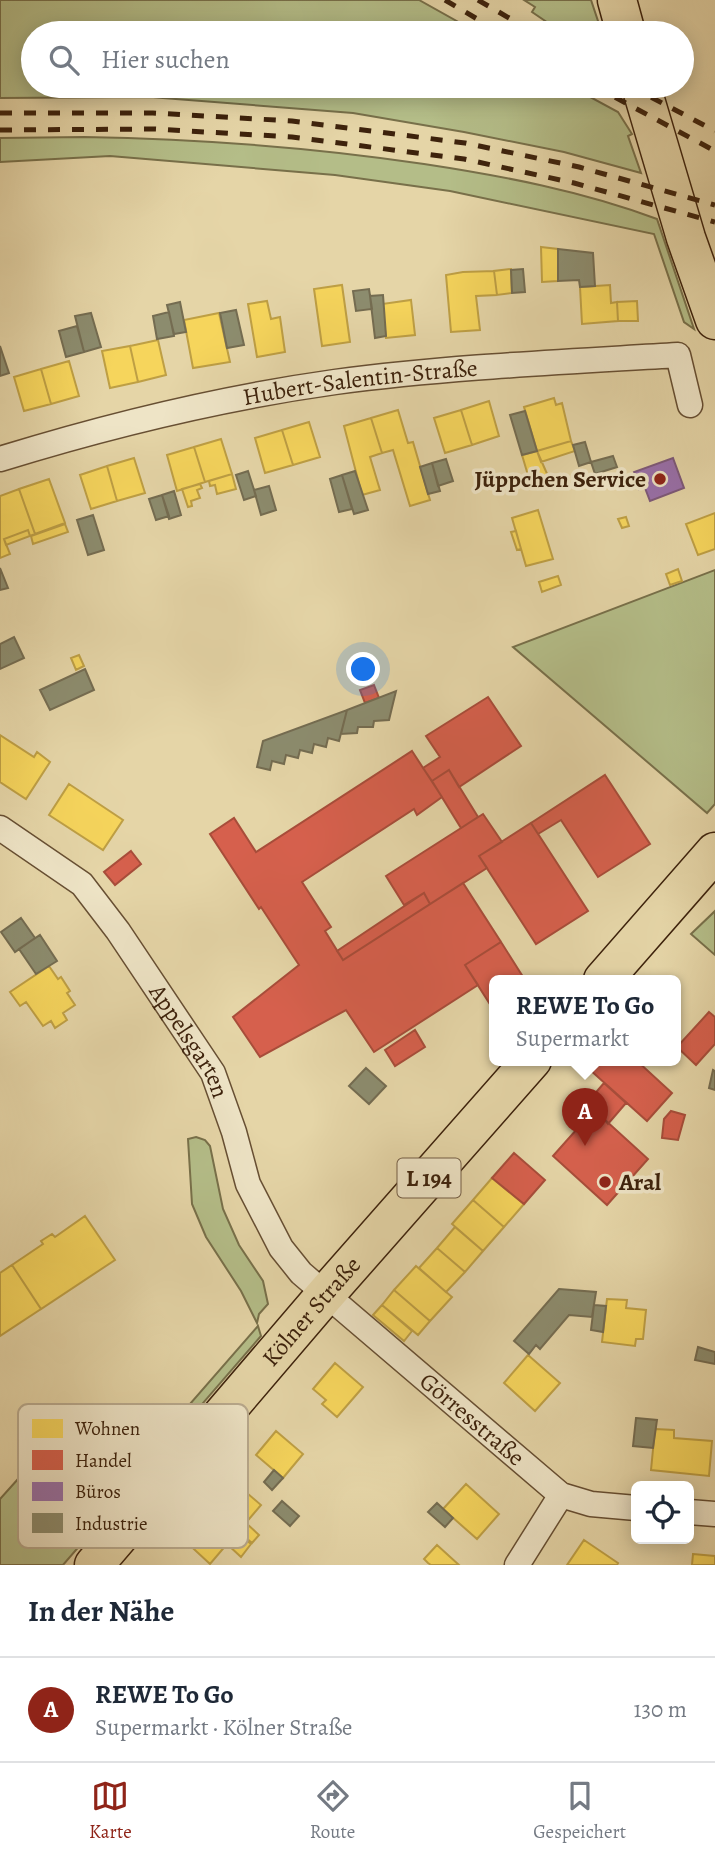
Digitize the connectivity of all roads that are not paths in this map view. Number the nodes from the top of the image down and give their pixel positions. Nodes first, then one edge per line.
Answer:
1 (617, 0) edge
2 (623, 21) edge
3 (645, 98) edge
4 (715, 320) edge
5 (690, 405) dead end
6 (0, 459) edge
7 (0, 828) edge
8 (715, 852) edge
9 (607, 975) edge
10 (527, 1066) edge
11 (326, 1295) junction
12 (232, 1404) edge
13 (561, 1495) junction
14 (631, 1508) edge
15 (694, 1512) edge
16 (715, 1514) edge
17 (109, 1548) edge
18 (94, 1565) edge
19 (517, 1565) edge

1 - 2 main road
3 - 4 main road
5 - 6 street, Hubert-Salentin-Straße
7 - 11 street, Appelsgarten
8 - 9 main road
10 - 11 main road, Kölner Straße / L 194
11 - 12 main road, Kölner Straße / L 194
11 - 13 street, Görresstraße
13 - 14 street, Görresstraße
13 - 19 street
15 - 16 street
17 - 18 main road, Kölner Straße / L 194

